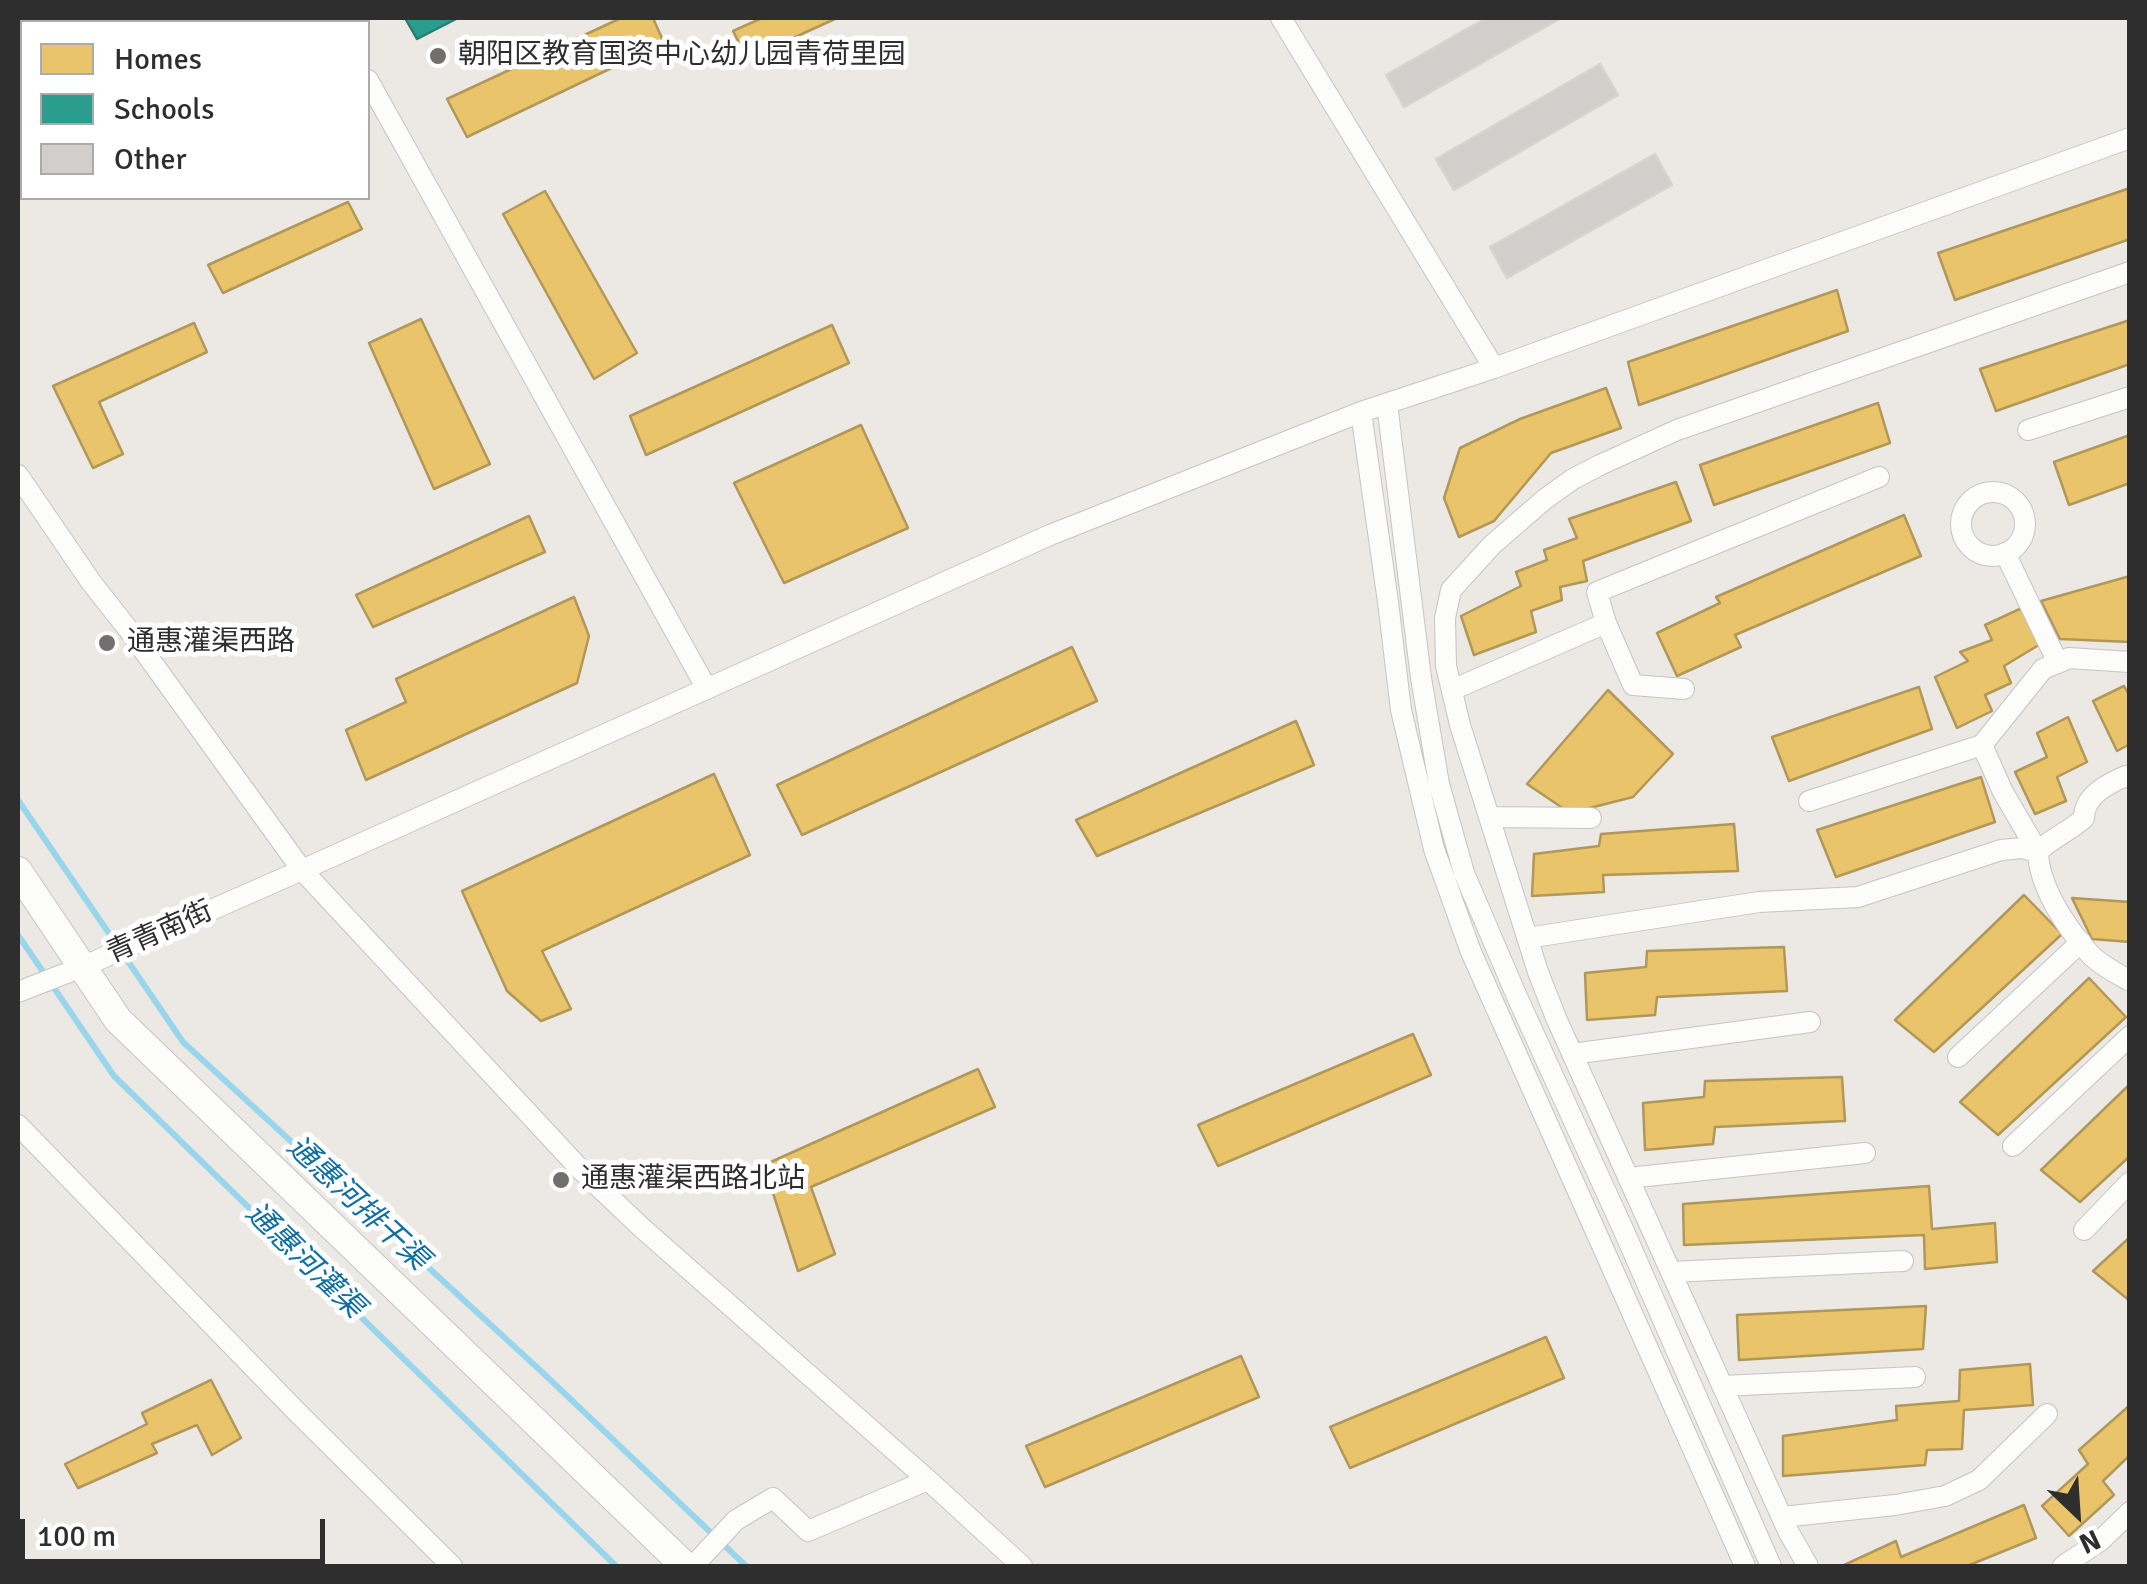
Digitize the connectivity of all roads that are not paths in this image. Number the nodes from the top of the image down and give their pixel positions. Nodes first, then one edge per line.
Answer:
1 (1281, 18) edge
2 (370, 84) edge
3 (2130, 138) edge
4 (2130, 272) edge
5 (1494, 368) junction
6 (2130, 397) edge
7 (1387, 404) junction
8 (1361, 412) junction
9 (2028, 430) dead end
10 (18, 475) edge
11 (1878, 478) dead end
12 (2004, 553) dead end
13 (1606, 623) junction
14 (2130, 662) edge
15 (2058, 663) junction
16 (707, 689) junction
17 (1684, 689) dead end
18 (1452, 690) junction
19 (1982, 745) junction
20 (2130, 778) edge
21 (1809, 801) dead end
22 (1489, 817) junction
23 (1591, 818) dead end
24 (2038, 852) junction
25 (302, 870) junction
26 (18, 871) edge
27 (1528, 938) junction
28 (2081, 942) junction
29 (60, 976) junction
30 (2130, 981) edge
31 (18, 992) edge
32 (1810, 1022) dead end
33 (2130, 1036) edge
34 (1572, 1054) junction
35 (1958, 1058) dead end
36 (18, 1125) edge
37 (2013, 1146) dead end
38 (1864, 1153) dead end
39 (1628, 1178) junction
40 (2130, 1182) edge
41 (2084, 1230) dead end
42 (1903, 1262) dead end
43 (1670, 1272) junction
44 (1916, 1377) dead end
45 (1722, 1386) junction
46 (2047, 1414) dead end
47 (928, 1480) junction
48 (2130, 1512) edge
49 (1782, 1517) junction
50 (695, 1562) edge
51 (452, 1566) edge
52 (1022, 1566) edge
53 (1745, 1566) edge
54 (1771, 1566) edge
55 (1808, 1566) edge
56 (2062, 1566) edge

1 - 5 street
2 - 16 street
3 - 5 street, 青青南街
4 - 18 street
5 - 7 street, 青青南街
6 - 9 street
7 - 8 street, 青青南街
7 - 54 street
8 - 16 street, 青青南街
8 - 53 street
10 - 25 street
11 - 13 street
12 - 15 street
13 - 17 street
13 - 18 street
14 - 15 street
15 - 19 street
16 - 25 street, 青青南街
18 - 22 street
19 - 21 street
19 - 24 street
20 - 24 street
22 - 23 street
22 - 27 street
24 - 27 street
24 - 28 street
25 - 29 street, 青青南街
25 - 47 street
26 - 29 street
27 - 34 street
28 - 30 street
28 - 35 street
29 - 31 street, 青青南街
29 - 50 street
32 - 34 street
33 - 37 street
34 - 39 street
36 - 51 street
38 - 39 street
39 - 43 street
40 - 41 street
42 - 43 street
43 - 45 street
44 - 45 street
45 - 49 street
46 - 49 street
47 - 50 street
47 - 52 street
48 - 56 street
49 - 55 street

